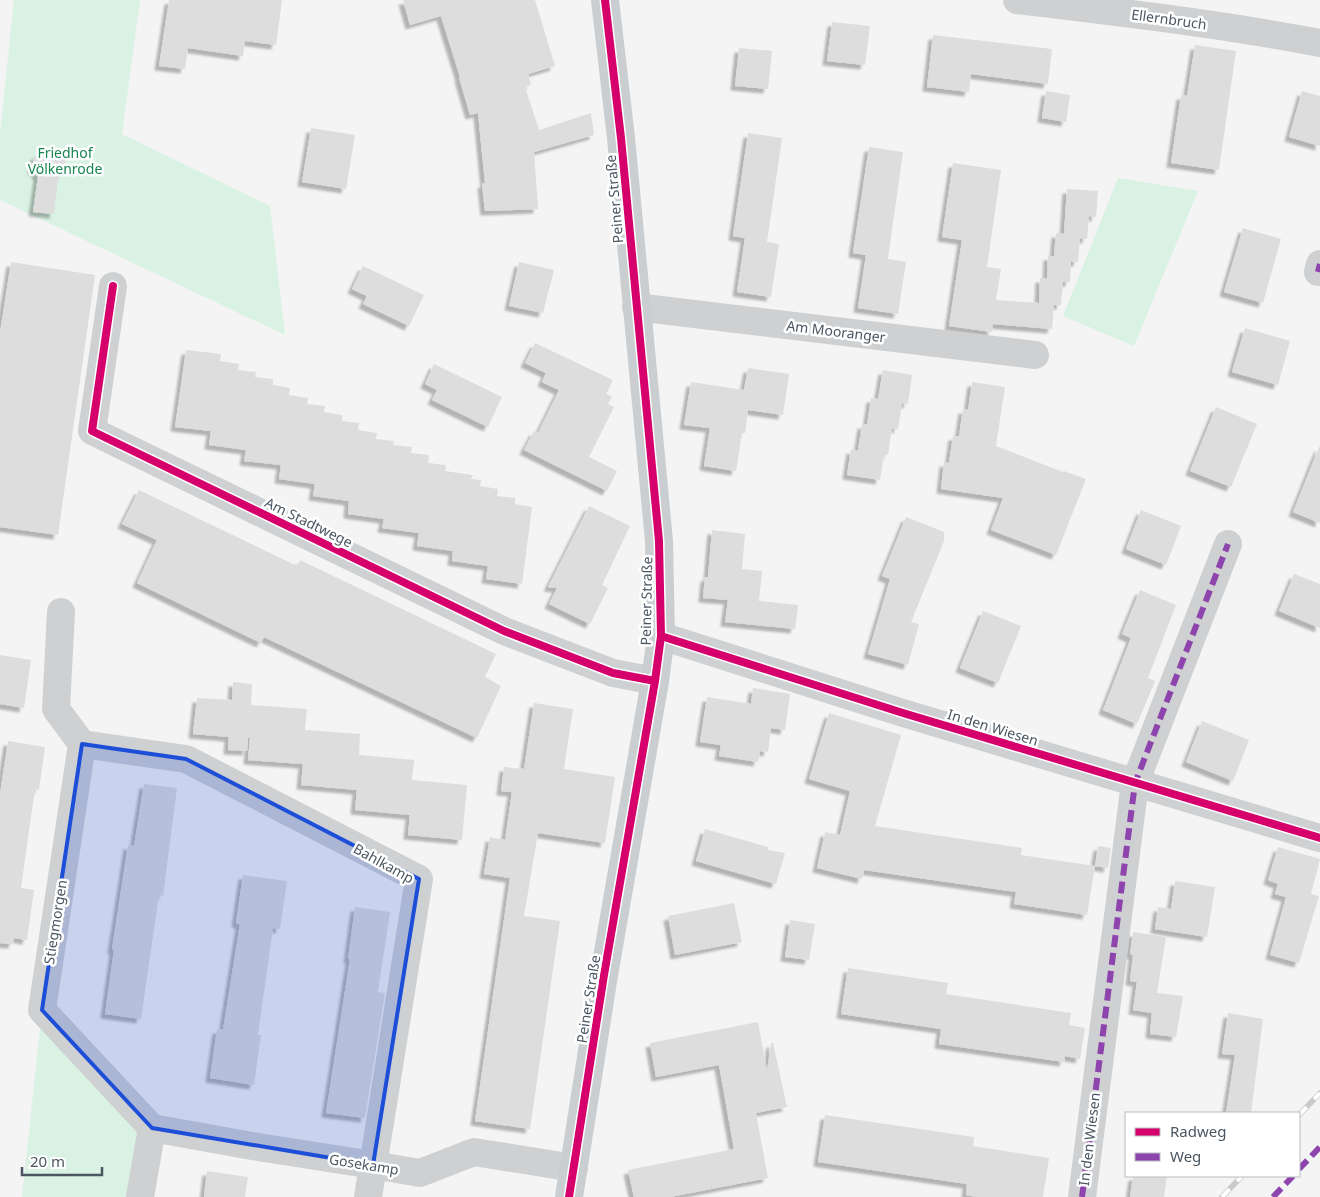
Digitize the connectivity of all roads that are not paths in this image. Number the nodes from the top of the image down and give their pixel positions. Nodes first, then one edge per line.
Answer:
1 (605, 0) edge
2 (1017, 0) edge
3 (1099, 5) edge
4 (1320, 43) edge
5 (113, 286) dead end
6 (636, 307) junction
7 (1035, 354) dead end
8 (1228, 544) dead end
9 (61, 612) dead end
10 (660, 636) junction
11 (655, 681) junction
12 (82, 744) junction
13 (1134, 783) junction
14 (1320, 838) edge
15 (152, 1128) junction
16 (373, 1165) junction
17 (574, 1168) junction
18 (140, 1197) edge
19 (368, 1197) edge
20 (569, 1197) edge
21 (1082, 1197) edge

1 - 6 main road, Peiner Straße
2 - 3 street, Ellernbruch
3 - 4 street, Ellernbruch
5 - 11 street, Am Stadtwege
6 - 7 street, Am Mooranger
6 - 10 main road, Peiner Straße
8 - 13 street, In den Wiesen
9 - 12 street
10 - 11 main road, Peiner Straße
10 - 13 street, In den Wiesen
11 - 17 main road, Peiner Straße
12 - 15 street, Stiegmorgen
12 - 16 street, Bahlkamp
13 - 14 street, In den Wiesen
13 - 21 street, In den Wiesen
15 - 16 street, Gosekamp
15 - 18 street
16 - 17 street, Gosekamp
16 - 19 street, Bahlkamp
17 - 20 main road, Peiner Straße

